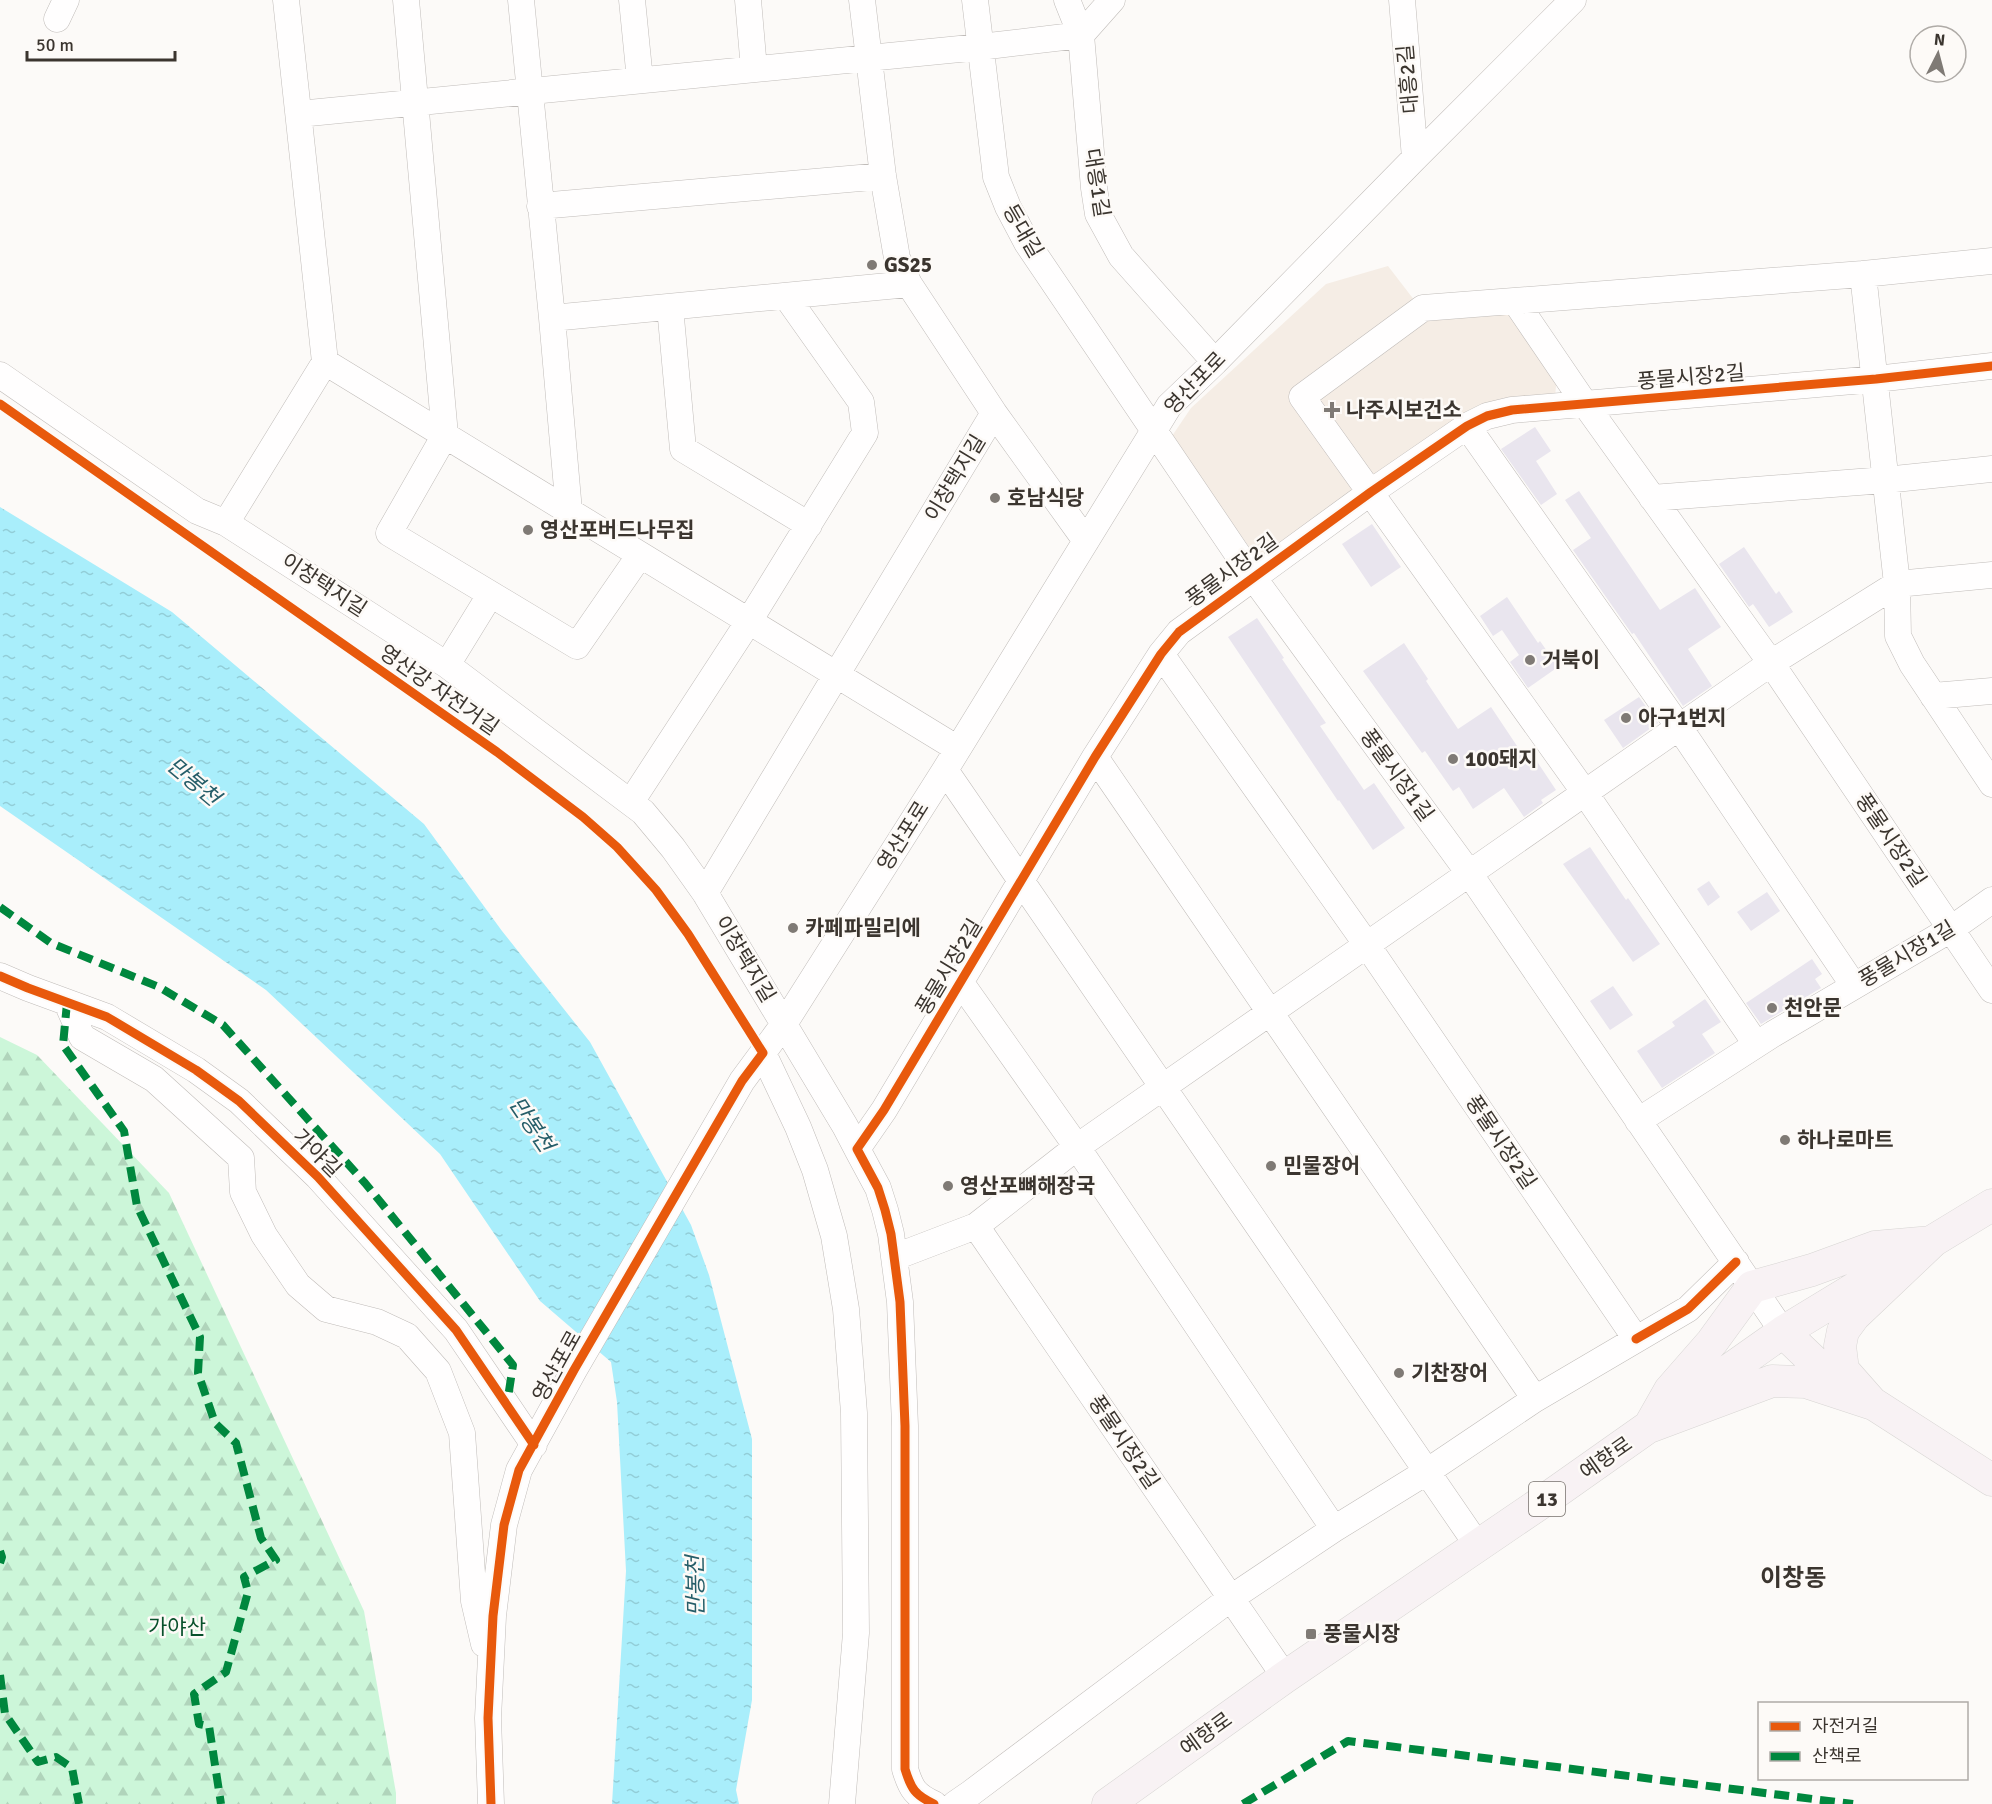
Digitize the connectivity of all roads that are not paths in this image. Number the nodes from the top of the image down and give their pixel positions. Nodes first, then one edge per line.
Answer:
1 (286, 0) edge
2 (406, 0) edge
3 (520, 0) edge
4 (632, 0) edge
5 (748, 0) edge
6 (862, 0) edge
7 (975, 0) edge
8 (1067, 0) edge
9 (1112, 0) edge
10 (1402, 0) edge
11 (1573, 0) edge
12 (1081, 35) junction
13 (980, 47) junction
14 (867, 58) junction
15 (754, 69) junction
16 (640, 80) junction
17 (529, 92) junction
18 (416, 103) junction
19 (299, 114) junction
20 (1415, 158) junction
21 (883, 176) junction
22 (540, 206) junction
23 (1992, 261) edge
24 (1863, 274) junction
25 (909, 284) junction
26 (786, 296) junction
27 (1515, 301) junction
28 (670, 307) junction
29 (552, 318) junction
30 (325, 362) junction
31 (1215, 362) junction
32 (1992, 366) edge
33 (0, 375) edge
34 (1876, 379) junction
35 (1585, 404) junction
36 (994, 413) junction
37 (1467, 426) junction
38 (1154, 430) junction
39 (445, 435) junction
40 (1992, 469) edge
41 (1885, 480) junction
42 (1371, 492) junction
43 (1652, 498) junction
44 (568, 511) junction
45 (226, 523) junction
46 (809, 525) junction
47 (1086, 541) junction
48 (640, 555) junction
49 (1992, 574) edge
50 (1253, 577) junction
51 (1897, 584) junction
52 (490, 595) junction
53 (749, 621) junction
54 (1161, 654) junction
55 (1771, 663) junction
56 (447, 665) junction
57 (837, 675) junction
58 (1992, 691) edge
59 (1933, 696) junction
60 (1679, 727) junction
61 (1095, 757) junction
62 (952, 760) junction
63 (1992, 784) edge
64 (1585, 793) junction
65 (631, 802) junction
66 (1469, 873) junction
67 (1022, 881) junction
68 (705, 893) junction
69 (1992, 900) edge
70 (1951, 928) junction
71 (1367, 945) junction
72 (0, 976) edge
73 (961, 983) junction
74 (1854, 986) junction
75 (1992, 990) edge
76 (67, 1004) junction
77 (1270, 1013) junction
78 (784, 1024) junction
79 (1756, 1044) junction
80 (763, 1053) junction
81 (1163, 1087) junction
82 (1638, 1122) junction
83 (1077, 1147) junction
84 (857, 1149) junction
85 (1992, 1205) edge
86 (976, 1226) junction
87 (1932, 1242) junction
88 (895, 1257) junction
89 (1744, 1275) junction
90 (1783, 1332) junction
91 (1636, 1339) junction
92 (1535, 1399) junction
93 (1873, 1404) junction
94 (1649, 1427) junction
95 (534, 1445) junction
96 (1428, 1471) junction
97 (1992, 1480) edge
98 (1334, 1529) junction
99 (1478, 1546) junction
100 (1231, 1598) junction
101 (490, 1667) junction
102 (1285, 1677) junction
103 (491, 1804) edge
104 (842, 1804) edge
105 (934, 1804) edge
106 (955, 1804) edge
107 (1108, 1804) edge

1 - 19 street
2 - 18 street
3 - 17 street
4 - 16 street
5 - 15 street
6 - 14 street, 이창택지길
7 - 13 street, 등대길
8 - 12 street, 대흥1길
9 - 12 street
10 - 20 street, 대흥2길
11 - 20 street, 영산포로
12 - 13 street
12 - 31 street, 대흥1길
13 - 14 street
13 - 38 street, 등대길
14 - 15 street
14 - 21 street, 이창택지길
15 - 16 street
16 - 17 street
17 - 18 street
17 - 22 street
18 - 19 street
18 - 39 street
19 - 30 street
20 - 31 street, 영산포로
21 - 22 street
21 - 25 street, 이창택지길
22 - 29 street
23 - 24 street
24 - 27 street
24 - 34 street
25 - 26 street
25 - 36 street, 이창택지길
26 - 28 street
26 - 46 street
27 - 35 street
27 - 42 street
28 - 29 street
28 - 46 street
29 - 44 street
30 - 39 street
30 - 45 street
31 - 38 street, 영산포로
32 - 34 street, 풍물시장2길
33 - 45 street, 이창택지길
34 - 35 street, 풍물시장2길
34 - 41 street
35 - 37 street, 풍물시장2길
35 - 43 street, 풍물시장2길
36 - 47 street
36 - 57 street, 이창택지길
37 - 42 street, 풍물시장2길
37 - 60 street
38 - 47 street, 영산포로
38 - 50 street, 풍물시장1길
39 - 44 street
39 - 52 street
40 - 41 street
41 - 43 street
41 - 51 street
42 - 50 street, 풍물시장2길
42 - 64 street
43 - 55 street, 풍물시장2길
44 - 48 street
45 - 56 street, 이창택지길
46 - 53 street
47 - 62 street, 영산포로
48 - 52 street
48 - 53 street
49 - 51 street
50 - 54 street, 풍물시장2길
50 - 66 street, 풍물시장1길
51 - 55 street
51 - 59 street
52 - 56 street
53 - 57 street
53 - 65 street
54 - 61 street, 풍물시장2길
54 - 71 street, 풍물시장2길
55 - 60 street
55 - 70 street, 풍물시장2길
56 - 65 street, 이창택지길
57 - 62 street
57 - 68 street, 이창택지길
58 - 59 street
59 - 63 street
60 - 64 street
60 - 74 street
61 - 67 street, 풍물시장2길
61 - 77 street
62 - 67 street
62 - 78 street, 영산포로
64 - 66 street
64 - 79 street
65 - 68 street, 이창택지길
66 - 71 street
66 - 82 street, 풍물시장1길
67 - 73 street, 풍물시장2길
67 - 81 street
68 - 78 street, 이창택지길
69 - 70 street, 풍물시장1길
70 - 74 street, 풍물시장1길
70 - 75 street, 풍물시장2길
71 - 77 street
71 - 91 street, 풍물시장2길
72 - 76 street, 가야길
73 - 83 street, 풍물시장2길
73 - 84 street, 풍물시장2길
74 - 79 street, 풍물시장1길
76 - 95 street, 가야길
76 - 101 street
77 - 81 street
77 - 92 street
78 - 80 street, 영산포로
78 - 84 street
79 - 82 street, 풍물시장1길
80 - 95 street, 영산포로
80 - 104 street
81 - 83 street
81 - 96 street
82 - 89 street, 풍물시장1길
83 - 86 street
83 - 98 street, 풍물시장2길
84 - 88 street
85 - 87 main road, 예향로 / 13
86 - 88 street
86 - 100 street, 풍물시장2길
87 - 89 main road
87 - 90 main road, 예향로 / 13
87 - 93 main road
88 - 105 street
89 - 90 street, 풍물시장1길
89 - 91 street
89 - 94 main road
90 - 93 main road
90 - 94 main road, 예향로 / 13
91 - 92 street
92 - 96 street
93 - 94 main road
93 - 97 main road
94 - 99 main road, 예향로 / 13
95 - 101 street, 영산포로
96 - 98 street
96 - 99 street
98 - 100 street
99 - 102 main road, 예향로 / 13
100 - 102 street, 풍물시장2길
100 - 106 street
101 - 103 street, 영산포로
102 - 107 main road, 예향로 / 13

